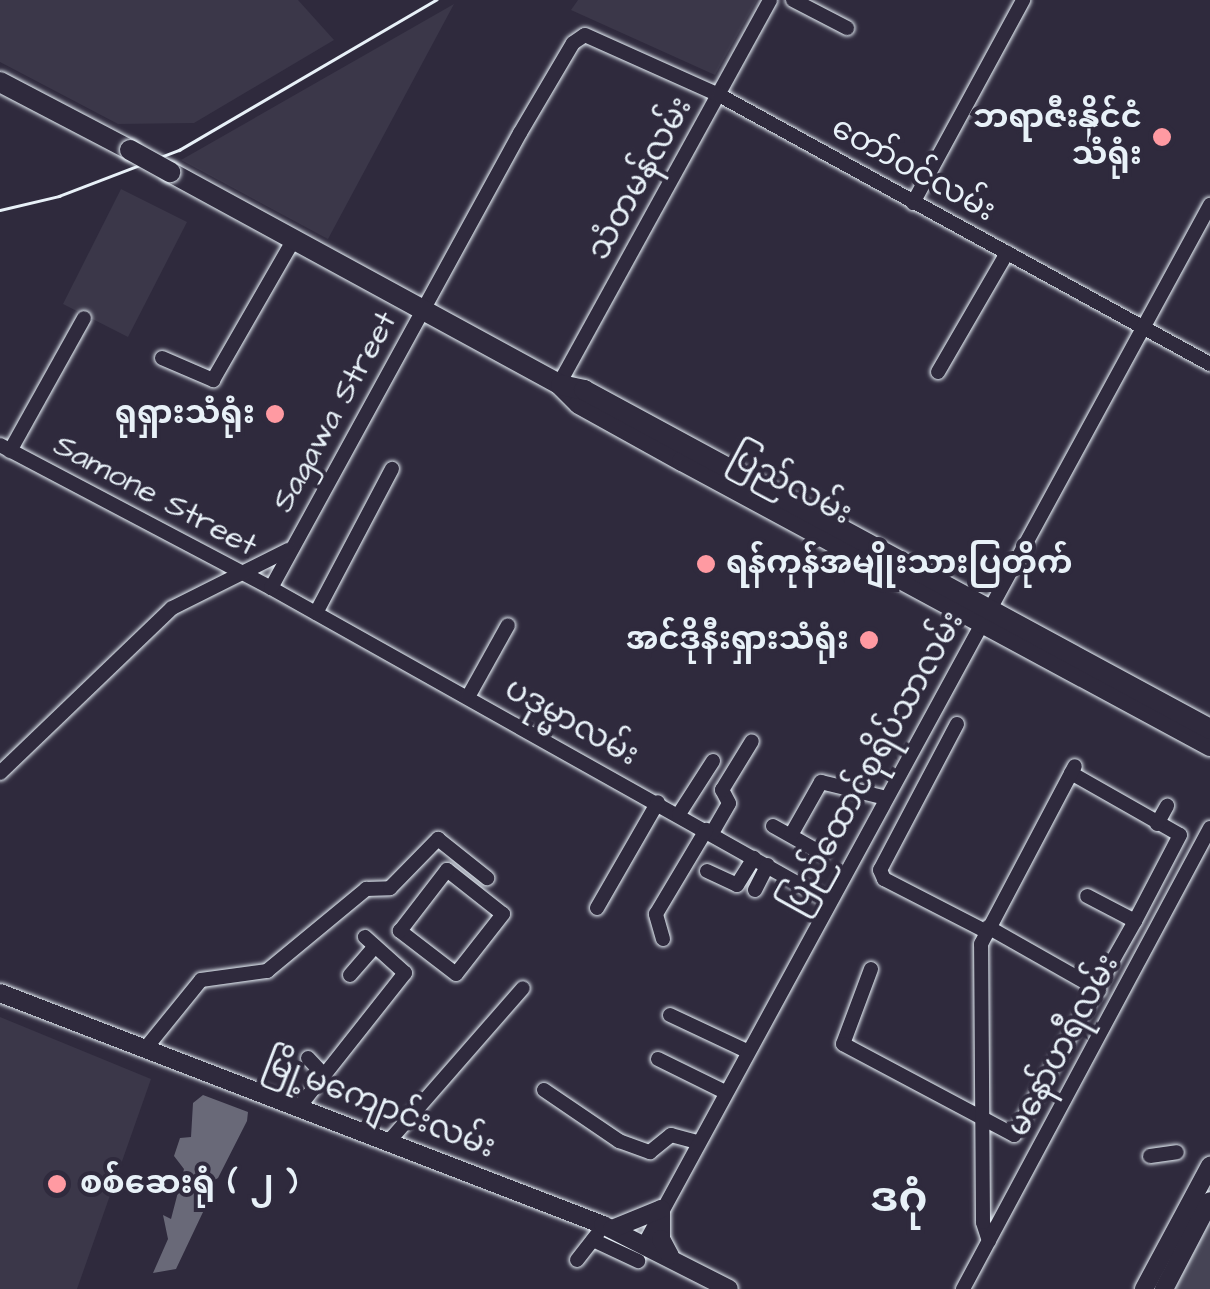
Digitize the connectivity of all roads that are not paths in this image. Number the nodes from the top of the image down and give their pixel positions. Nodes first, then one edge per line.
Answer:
1 (770, 0) edge
2 (793, 0) edge
3 (1023, 0) edge
4 (847, 28) dead end
5 (585, 35) joint
6 (0, 82) edge
7 (719, 95) junction
8 (913, 203) junction
9 (1210, 205) edge
10 (1205, 226) edge
11 (293, 241) junction
12 (1006, 253) junction
13 (423, 310) junction
14 (84, 318) dead end
15 (1143, 328) junction
16 (162, 358) dead end
17 (1210, 364) edge
18 (938, 372) dead end
19 (559, 384) junction
20 (5, 448) edge
21 (392, 469) dead end
22 (289, 550) junction
23 (244, 574) junction
24 (277, 592) junction
25 (316, 614) junction
26 (986, 616) junction
27 (508, 626) dead end
28 (468, 697) junction
29 (957, 724) dead end
30 (1210, 729) edge
31 (752, 741) dead end
32 (1210, 746) edge
33 (712, 761) dead end
34 (0, 773) edge
35 (886, 798) junction
36 (658, 802) junction
37 (1166, 806) dead end
38 (679, 814) junction
39 (1156, 824) junction
40 (773, 826) dead end
41 (1210, 828) edge
42 (709, 832) junction
43 (790, 835) junction
44 (822, 854) dead end
45 (761, 862) junction
46 (707, 870) dead end
47 (487, 878) dead end
48 (755, 890) dead end
49 (1086, 896) dead end
50 (829, 901) junction
51 (597, 908) dead end
52 (503, 914) joint
53 (1136, 921) junction
54 (986, 929) junction
55 (662, 939) dead end
56 (871, 969) dead end
57 (350, 975) dead end
58 (523, 988) dead end
59 (1098, 990) junction
60 (0, 993) edge
61 (670, 1015) dead end
62 (146, 1048) junction
63 (747, 1051) junction
64 (308, 1058) dead end
65 (658, 1058) dead end
66 (322, 1073) junction
67 (544, 1090) dead end
68 (725, 1092) junction
69 (299, 1107) junction
70 (982, 1119) junction
71 (389, 1141) junction
72 (697, 1142) junction
73 (1177, 1152) dead end
74 (1150, 1156) dead end
75 (1210, 1166) edge
76 (1210, 1201) edge
77 (661, 1209) junction
78 (603, 1231) junction
79 (989, 1241) junction
80 (641, 1252) junction
81 (670, 1257) junction
82 (576, 1260) dead end
83 (729, 1289) edge
84 (964, 1289) edge
85 (1144, 1289) edge
86 (1164, 1289) edge

1 - 7 street, သံတမန်လမ်း
2 - 4 street
3 - 8 street
5 - 7 street, တော်ဝင်လမ်း
5 - 13 street, Sagawa Street
6 - 11 highway, ပြည်လမ်း, bridge
7 - 8 street, တော်ဝင်လမ်း
7 - 19 street, သံတမန်လမ်း
8 - 12 street, တော်ဝင်လမ်း
9 - 10 street, ပြည်ထောင်စုရိပ်သာလမ်း
10 - 15 street, ပြည်ထောင်စုရိပ်သာလမ်း
11 - 13 highway, ပြည်လမ်း
11 - 16 street
12 - 15 street, တော်ဝင်လမ်း
12 - 18 street
13 - 19 highway, ပြည်လမ်း
13 - 22 street, Sagawa Street
14 - 20 street
15 - 17 street, တော်ဝင်လမ်း
15 - 26 street, ပြည်ထောင်စုရိပ်သာလမ်း
19 - 26 highway, ပြည်လမ်း
20 - 23 street, Samone Street
21 - 25 street
22 - 23 street, Sagawa Street
22 - 24 street
23 - 24 street, Samone Street
23 - 34 street, Sagawa Street
24 - 25 street, ပဒုမ္မာလမ်း
25 - 28 street, ပဒုမ္မာလမ်း
26 - 30 highway, ပြည်လမ်း
26 - 32 highway, ပြည်လမ်း
26 - 35 street, ပြည်ထောင်စုရိပ်သာလမ်း
27 - 28 street
28 - 36 street, ပဒုမ္မာလမ်း
29 - 54 street
31 - 42 street
33 - 38 street
35 - 43 street
35 - 50 street, ပြည်ထောင်စုရိပ်သာလမ်း
36 - 38 street, ပဒုမ္မာလမ်း
36 - 51 street
37 - 39 street
38 - 42 street, ပဒုမ္မာလမ်း
39 - 53 street
39 - 54 street
40 - 43 street
41 - 79 street, မနော်ဟရီလမ်း
42 - 45 street, ပဒုမ္မာလမ်း
42 - 55 street
43 - 44 street
45 - 46 street
45 - 48 street
45 - 50 street, ပဒုမ္မာလမ်း
47 - 62 street
49 - 53 street
50 - 63 street, ပြည်ထောင်စုရိပ်သာလမ်း
52 - 52 street
53 - 59 street
54 - 59 street
54 - 70 street
56 - 70 street
57 - 66 street
58 - 71 street
59 - 70 street
60 - 62 main road, မြို့မကျောင်းလမ်း
61 - 63 street
62 - 69 main road, မြို့မကျောင်းလမ်း
63 - 68 street, ပြည်ထောင်စုရိပ်သာလမ်း
64 - 66 street
65 - 68 street
66 - 69 street
67 - 72 street
68 - 72 street, ပြည်ထောင်စုရိပ်သာလမ်း
69 - 71 main road, မြို့မကျောင်းလမ်း
70 - 79 street
71 - 78 main road, မြို့မကျောင်းလမ်း
72 - 77 street, ပြည်ထောင်စုရိပ်သာလမ်း
73 - 74 street
75 - 85 main road
76 - 86 main road
77 - 78 main road
77 - 80 street, ပြည်ထောင်စုရိပ်သာလမ်း
77 - 81 main road
78 - 80 main road, မြို့မကျောင်းလမ်း
78 - 82 street
79 - 84 street, မနော်ဟရီလမ်း
80 - 81 main road, မြို့မကျောင်းလမ်း
81 - 83 main road, မြို့မကျောင်းလမ်း

